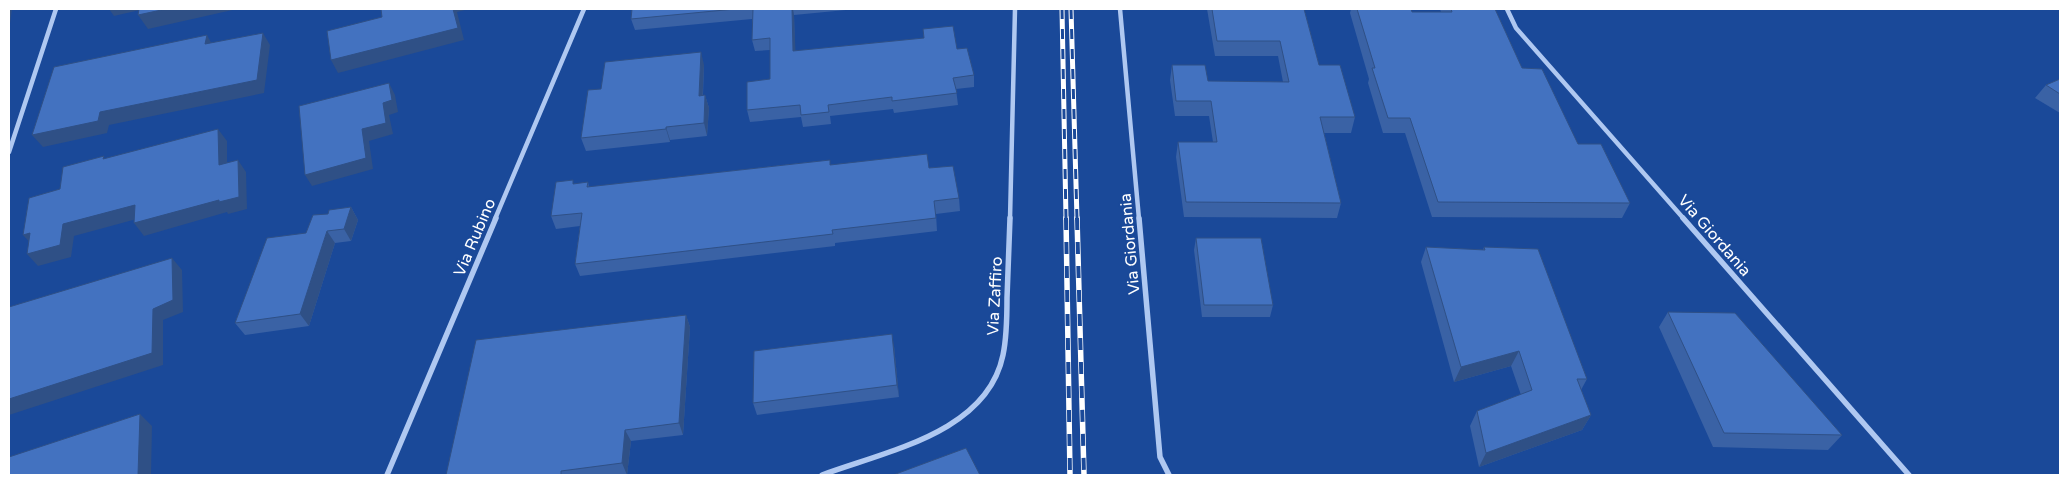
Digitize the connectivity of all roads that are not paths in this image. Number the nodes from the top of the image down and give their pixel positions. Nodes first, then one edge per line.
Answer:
1 (56, 9) edge
2 (584, 9) edge
3 (1015, 9) edge
4 (1120, 9) edge
5 (1507, 9) edge
6 (9, 152) edge
7 (387, 475) edge
8 (822, 475) edge
9 (1168, 475) edge
10 (1909, 475) edge

1 - 6 street
2 - 7 street, Via Rubino
3 - 8 street, Via Zaffiro
4 - 9 street, Via Giordania
5 - 10 street, Via Giordania

